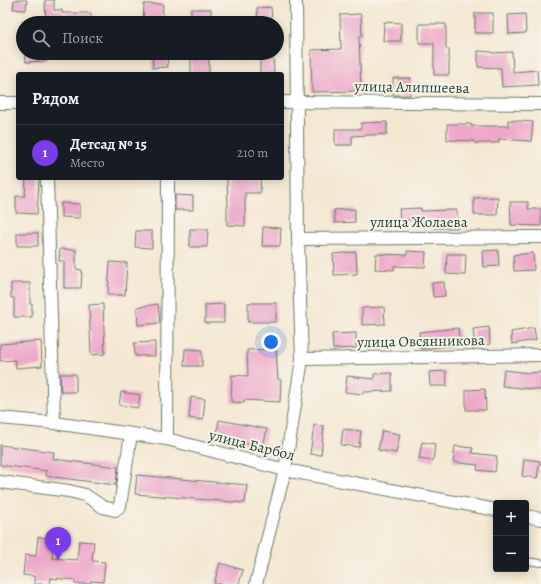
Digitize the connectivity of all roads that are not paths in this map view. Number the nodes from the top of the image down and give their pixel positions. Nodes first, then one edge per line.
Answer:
1 (296, 0) edge
2 (284, 102) edge
3 (298, 102) junction
4 (0, 103) edge
5 (16, 103) edge
6 (541, 104) edge
7 (47, 180) edge
8 (168, 180) edge
9 (541, 237) edge
10 (298, 239) junction
11 (541, 355) edge
12 (302, 359) junction
13 (0, 418) edge
14 (54, 423) junction
15 (131, 434) junction
16 (167, 439) junction
17 (285, 470) junction
18 (0, 482) edge
19 (493, 509) edge
20 (529, 517) edge
21 (541, 519) edge
22 (529, 562) edge
23 (541, 564) edge
24 (256, 584) edge

1 - 3 street
2 - 3 street, улица Алипшеева
3 - 6 street, улица Алипшеева
3 - 10 street
4 - 5 street
7 - 14 street
8 - 16 street
9 - 10 street, улица Жолаева
10 - 12 street
11 - 12 street, улица Овсянникова
12 - 17 street
13 - 14 street, улица Барбол
14 - 15 street, улица Барбол
15 - 16 street, улица Барбол
15 - 18 street
16 - 17 street, улица Барбол
17 - 19 street, улица Барбол
17 - 24 street
20 - 21 street
22 - 23 lane

